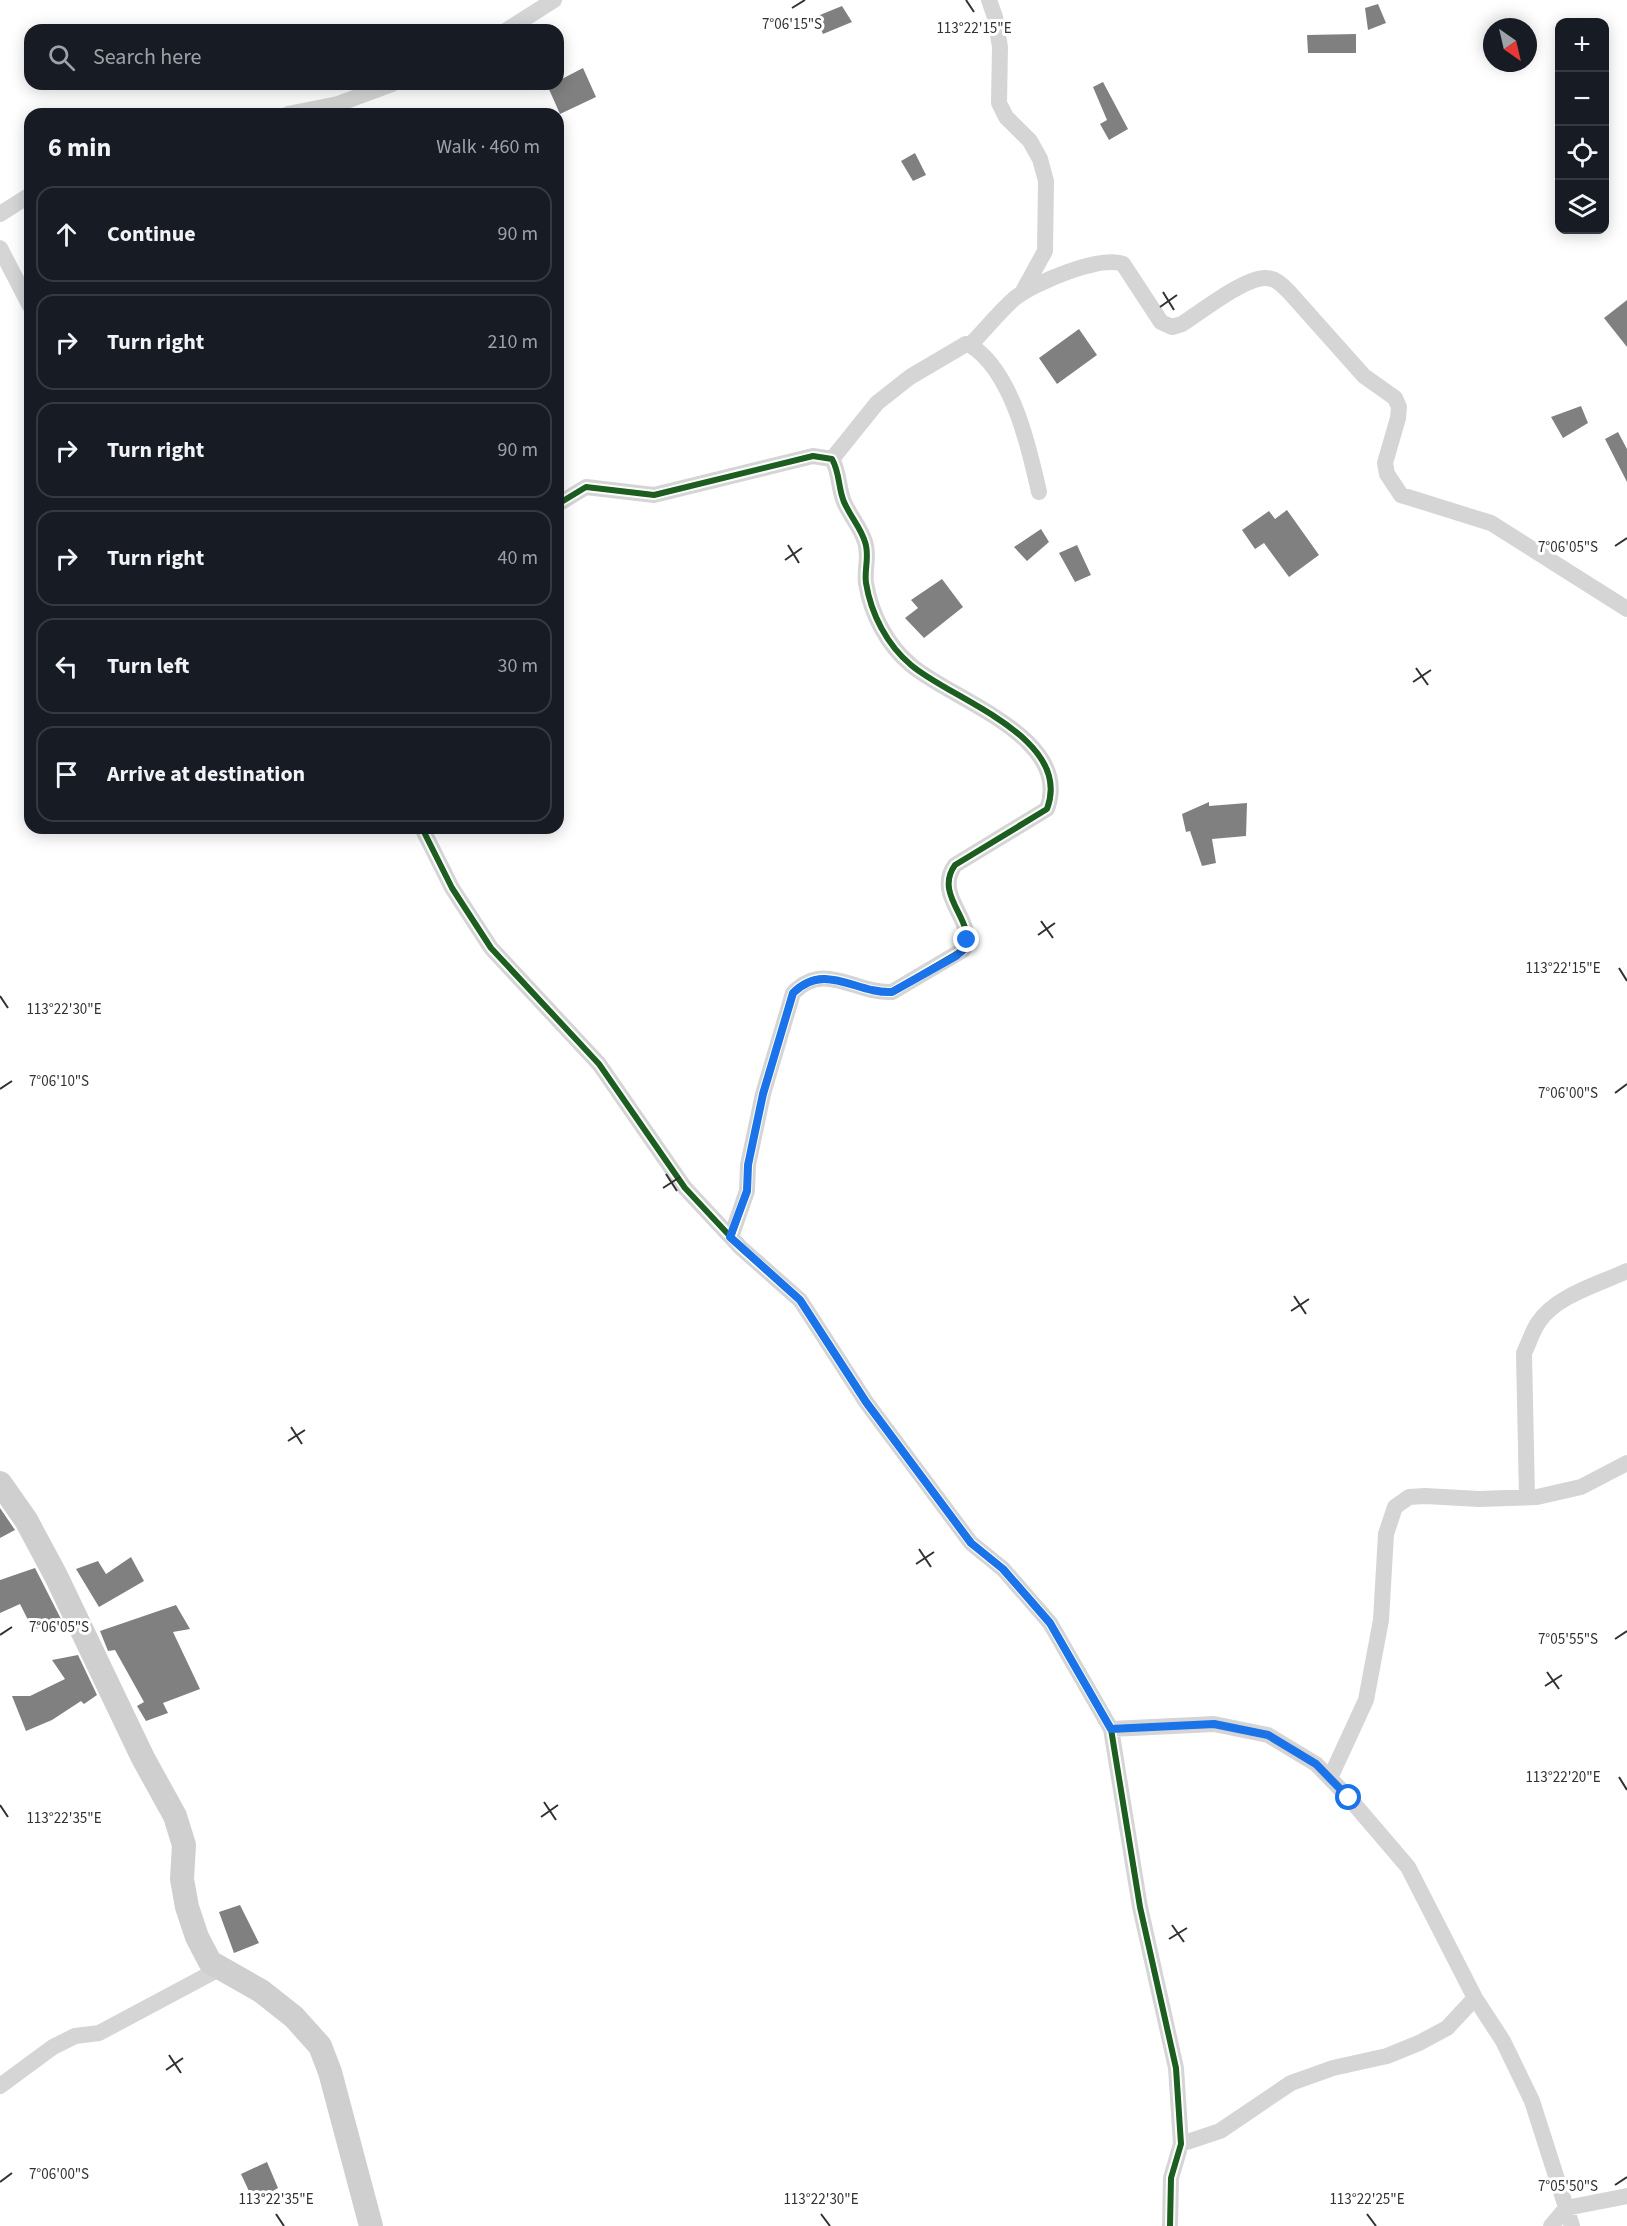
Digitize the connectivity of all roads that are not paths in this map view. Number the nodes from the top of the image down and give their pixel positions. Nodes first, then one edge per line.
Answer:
1 (554, 0) edge
2 (989, 0) edge
3 (516, 24) edge
4 (376, 90) edge
5 (319, 108) edge
6 (24, 199) edge
7 (0, 214) edge
8 (0, 248) edge
9 (24, 294) edge
10 (1022, 294) junction
11 (970, 345) junction
12 (832, 459) junction
13 (1040, 492) dead end
14 (564, 500) edge
15 (1627, 609) edge
16 (425, 834) edge
17 (730, 1237) junction
18 (1627, 1271) edge
19 (1627, 1463) edge
20 (0, 1483) edge
21 (1527, 1497) junction
22 (1111, 1729) junction
23 (1330, 1778) junction
24 (219, 1969) junction
25 (1475, 1998) junction
26 (1, 2081) edge
27 (1181, 2144) junction
28 (1627, 2196) edge
29 (1566, 2208) junction
30 (371, 2226) edge
31 (1170, 2226) edge
32 (1551, 2226) edge
33 (1572, 2226) edge

1 - 3 street
2 - 10 street
4 - 5 street
6 - 7 street
8 - 9 street
10 - 11 street
10 - 15 street
11 - 12 street
11 - 13 street
12 - 14 street
12 - 17 street
16 - 17 street
17 - 22 street
18 - 21 street
19 - 21 street
20 - 24 street
21 - 23 street
22 - 23 street
22 - 27 street
23 - 25 street
24 - 26 street
24 - 30 street
25 - 27 street
25 - 29 street
27 - 31 street
28 - 29 street
29 - 32 street
29 - 33 street

